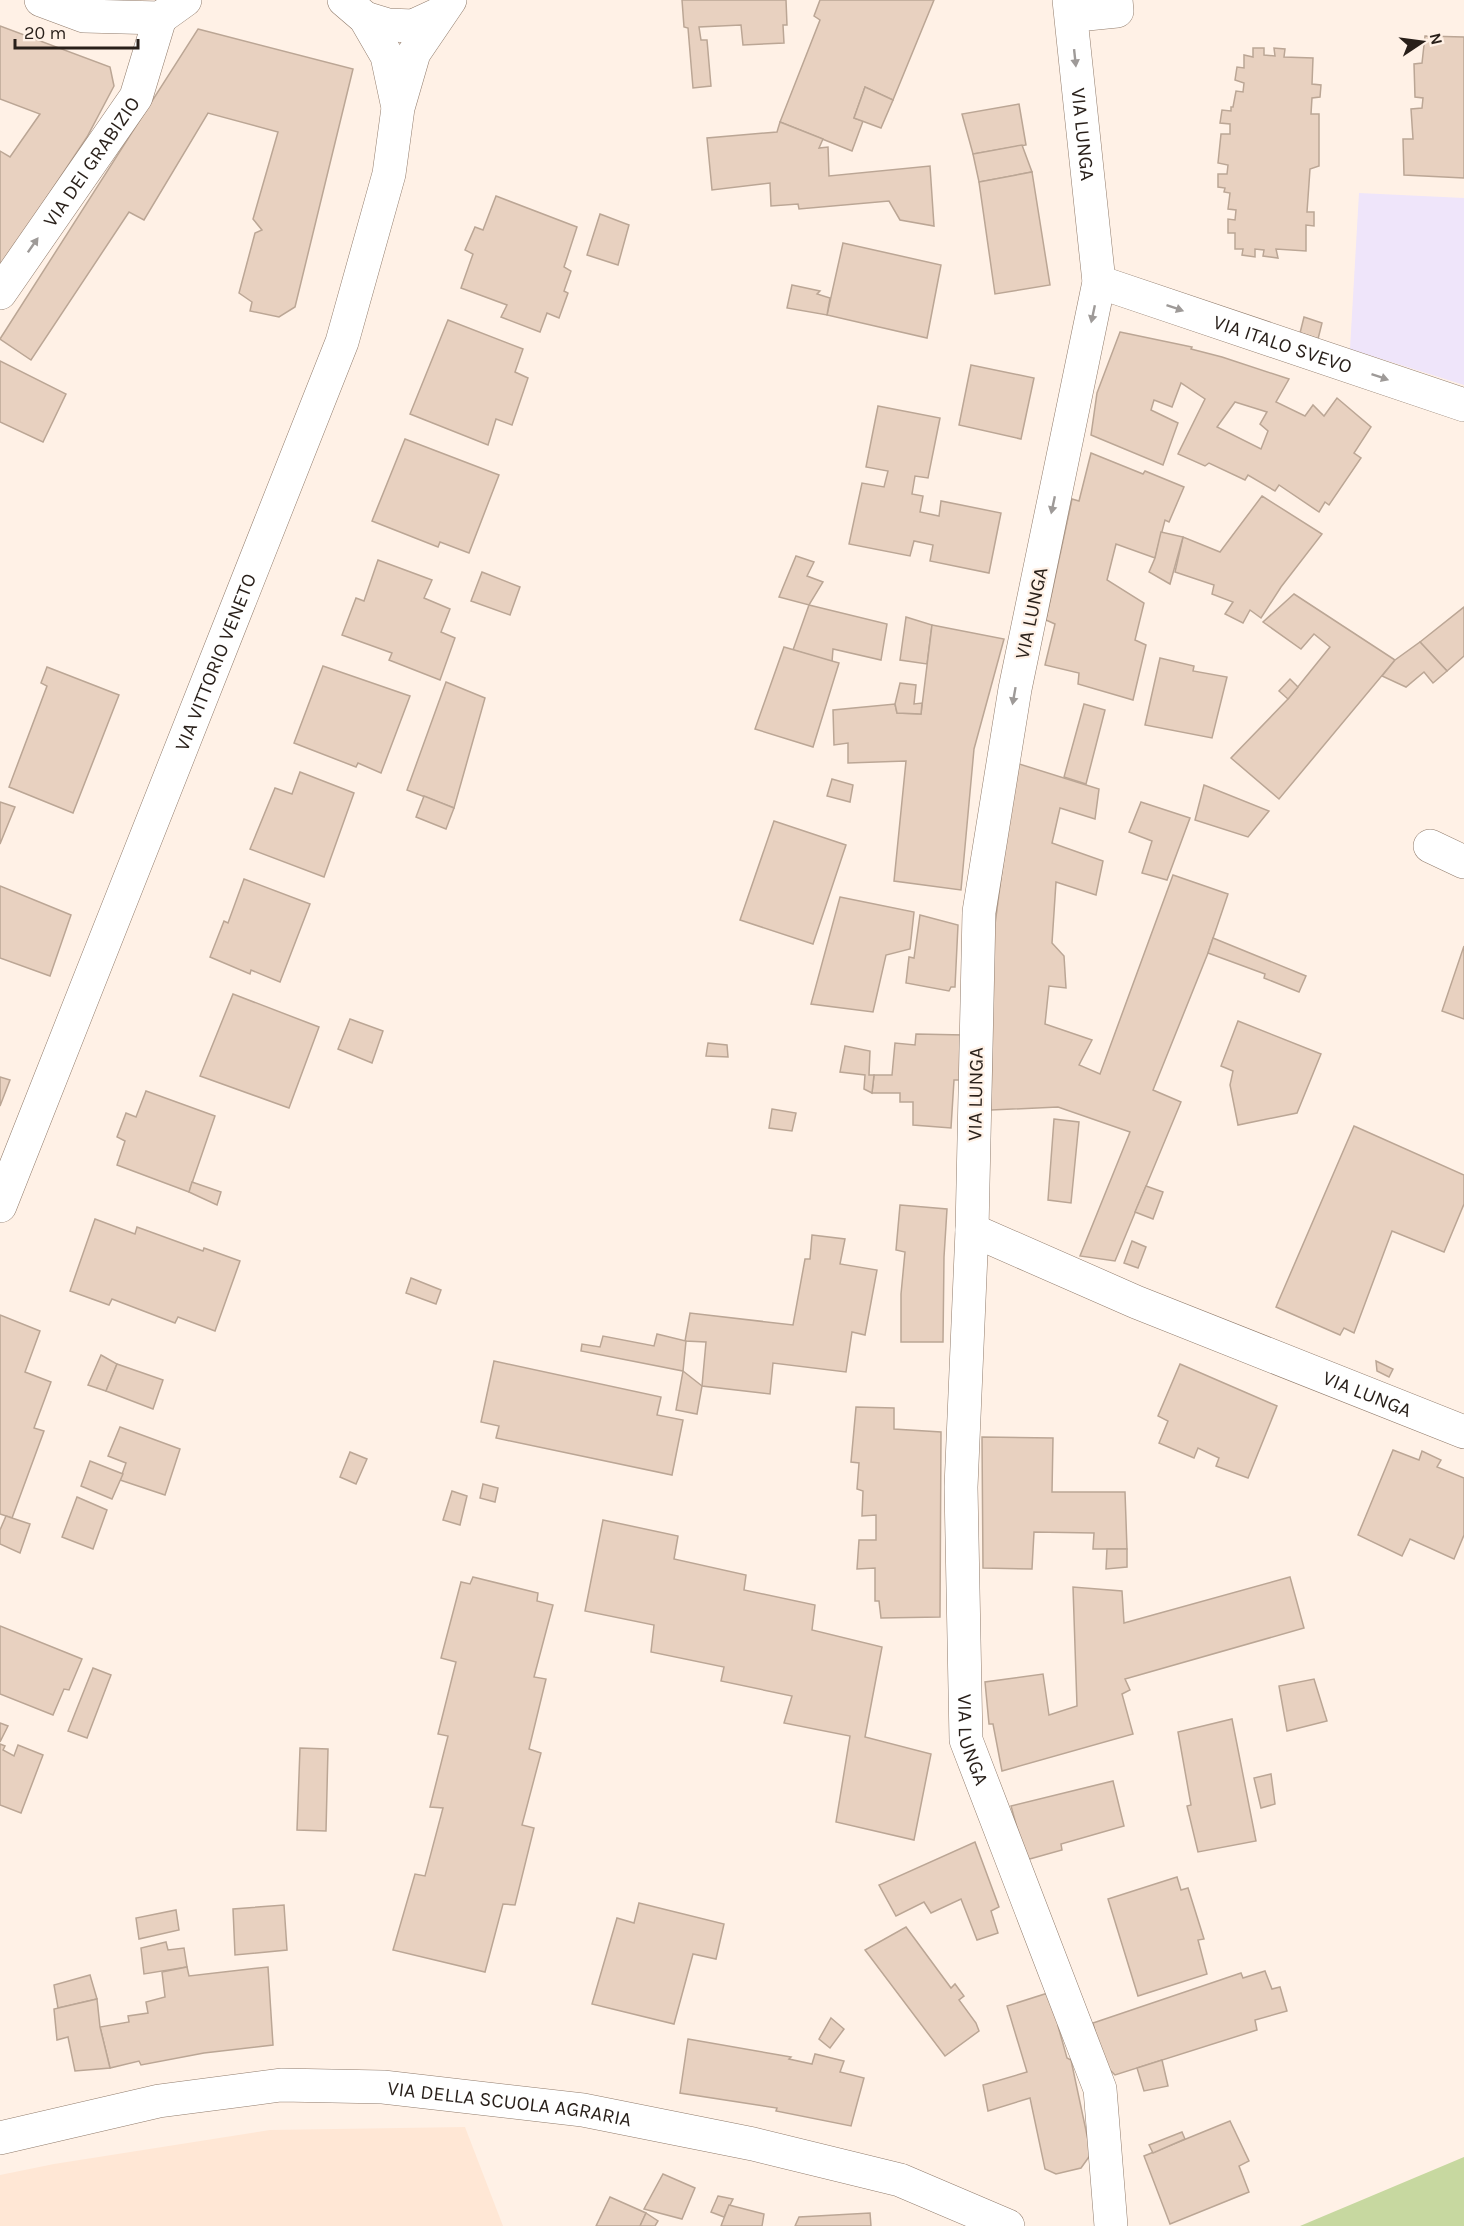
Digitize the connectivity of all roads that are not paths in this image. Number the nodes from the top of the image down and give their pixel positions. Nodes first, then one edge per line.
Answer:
1 (41, 0) edge
2 (1116, 0) edge
3 (445, 7) edge
4 (1078, 7) edge
5 (172, 9) edge
6 (354, 9) edge
7 (398, 108) junction
8 (1100, 282) junction
9 (0, 293) edge
10 (1464, 405) edge
11 (1430, 846) dead end
12 (1464, 862) edge
13 (0, 1206) edge
14 (972, 1230) junction
15 (1464, 1432) edge
16 (0, 2138) edge
17 (1008, 2226) edge
18 (1111, 2226) edge

1 - 5 street
2 - 4 street
3 - 6 street, VIA VITTORIO VENETO
3 - 7 street, VIA VITTORIO VENETO
4 -> 8 street, VIA LUNGA
9 -> 5 street, VIA DEI GRABIZIO
6 - 7 street, VIA VITTORIO VENETO
7 - 13 street, VIA VITTORIO VENETO
8 -> 10 street, VIA ITALO SVEVO
8 -> 14 street, VIA LUNGA
11 - 12 street
14 - 15 street, VIA LUNGA
14 - 18 street, VIA LUNGA
16 - 17 street, VIA DELLA SCUOLA AGRARIA

